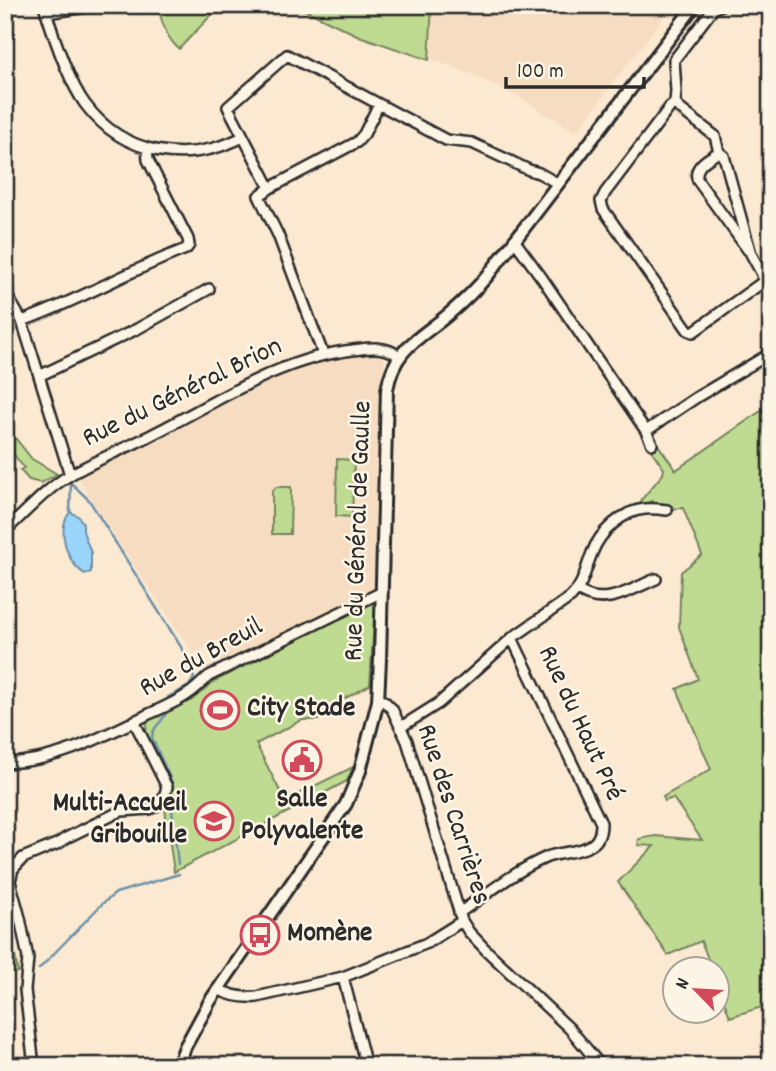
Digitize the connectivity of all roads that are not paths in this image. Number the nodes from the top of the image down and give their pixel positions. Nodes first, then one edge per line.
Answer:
1 (695, 5) edge
2 (721, 5) edge
3 (87, 7) edge
4 (45, 9) edge
5 (675, 103) junction
6 (379, 104) junction
7 (243, 136) junction
8 (147, 148) junction
9 (719, 152) junction
10 (557, 183) junction
11 (271, 188) junction
12 (514, 240) junction
13 (751, 254) junction
14 (209, 289) dead end
15 (5, 292) edge
16 (22, 321) junction
17 (771, 353) edge
18 (323, 354) junction
19 (399, 356) junction
20 (39, 376) junction
21 (646, 431) junction
22 (652, 444) dead end
23 (70, 475) junction
24 (667, 510) dead end
25 (5, 531) edge
26 (656, 579) dead end
27 (578, 590) junction
28 (382, 592) junction
29 (512, 638) junction
30 (378, 701) junction
31 (134, 721) junction
32 (401, 727) junction
33 (5, 763) edge
34 (7, 881) edge
35 (461, 917) junction
36 (343, 977) junction
37 (218, 989) junction
38 (34, 1066) edge
39 (178, 1066) edge
40 (366, 1066) edge
41 (601, 1066) edge

1 - 10 street, Rue du Général de Gaulle
2 - 5 street
3 - 4 street
4 - 8 street
5 - 9 street
5 - 13 street
6 - 7 street
6 - 10 street
6 - 11 street
7 - 8 street
7 - 11 street
8 - 16 street
9 - 13 street
9 - 13 street
10 - 12 street, Rue du Général de Gaulle
11 - 18 street
12 - 19 street, Rue du Général de Gaulle
12 - 21 street
14 - 20 street
15 - 16 street
16 - 20 street
17 - 21 street
18 - 19 street, Rue du Général Brion
18 - 23 street, Rue du Général Brion
19 - 28 street, Rue du Général de Gaulle
20 - 23 street
21 - 22 street
23 - 25 street, Rue du Général Brion
24 - 27 street
26 - 27 street
27 - 29 street
28 - 30 street, Rue du Général de Gaulle
28 - 31 street, Rue du Breuil
29 - 32 street
29 - 35 street, Rue du Haut Pré
30 - 32 street, Rue des Carrières
30 - 37 street, Rue du Général de Gaulle
31 - 33 street
31 - 34 street, Rue du Breuil
32 - 35 street, Rue des Carrières
34 - 38 street
35 - 36 street, Rue du Haut Pré
35 - 41 street, Rue des Carrières
36 - 37 street, Rue du Haut Pré
36 - 40 street
37 - 39 street, Rue du Général de Gaulle

